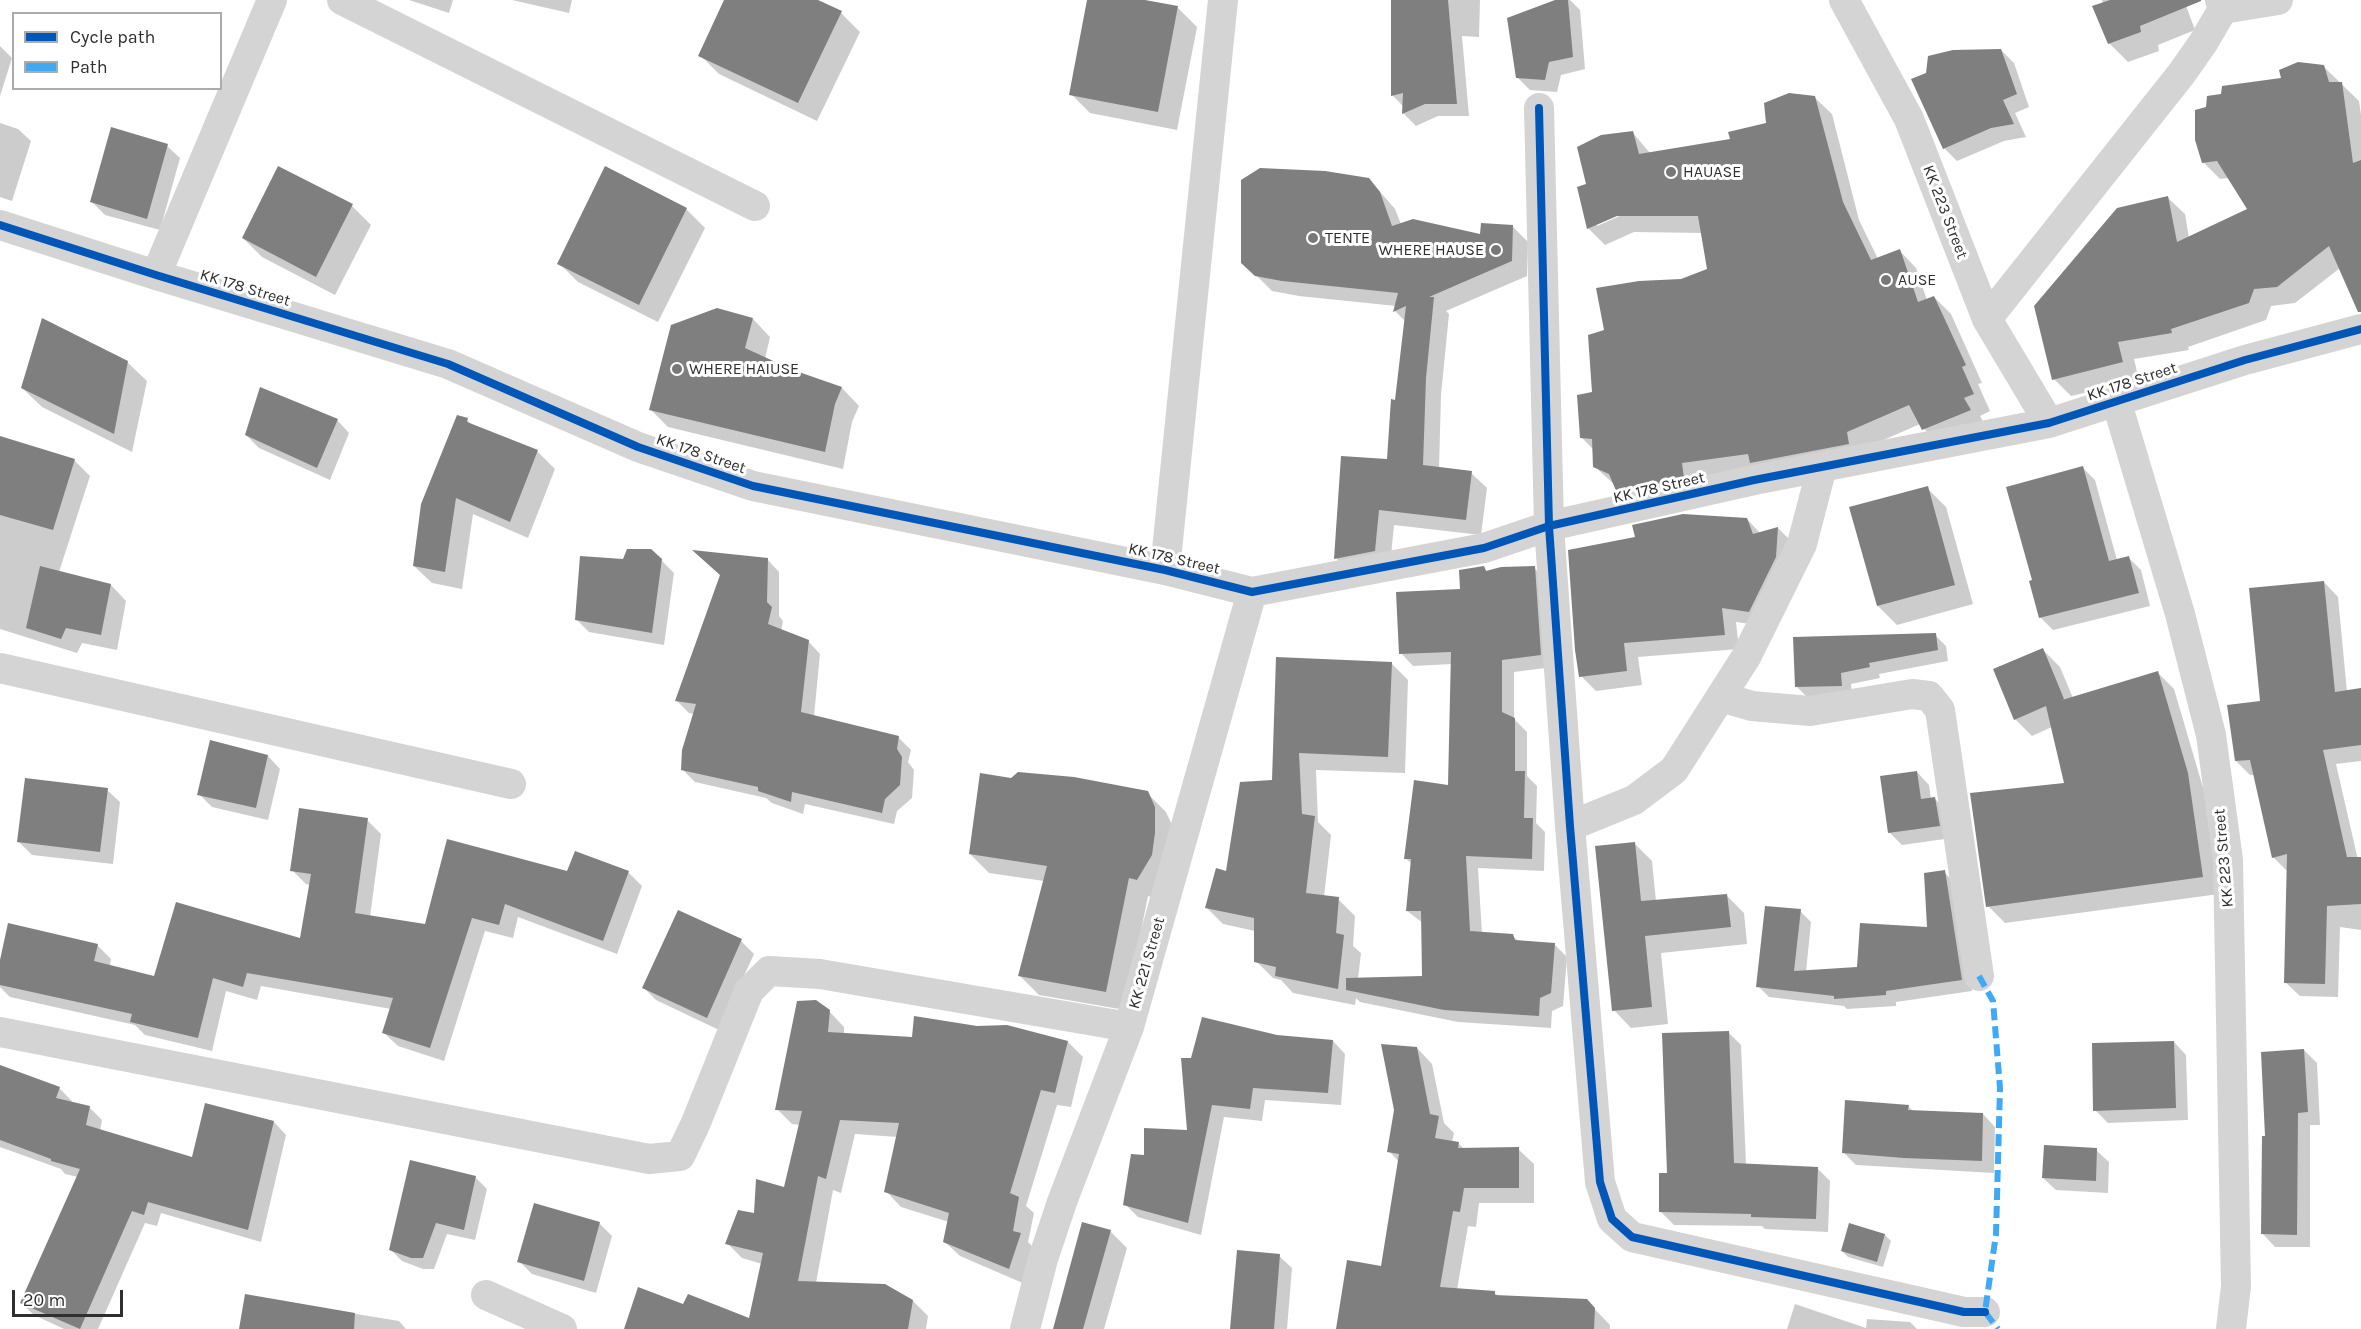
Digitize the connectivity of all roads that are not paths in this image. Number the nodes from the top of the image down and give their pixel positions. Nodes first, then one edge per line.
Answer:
1 (272, 0) edge
2 (342, 0) edge
3 (1223, 0) edge
4 (1844, 0) edge
5 (2278, 0) edge
6 (2221, 5) edge
7 (1539, 108) dead end
8 (755, 206) dead end
9 (0, 225) edge
10 (156, 275) junction
11 (1987, 319) junction
12 (2361, 329) edge
13 (2116, 400) junction
14 (2049, 423) junction
15 (1822, 467) junction
16 (1549, 526) junction
17 (1165, 570) junction
18 (1252, 592) junction
19 (0, 668) edge
20 (1721, 697) junction
21 (511, 784) dead end
22 (1570, 826) junction
23 (1979, 976) dead end
24 (1129, 1027) junction
25 (0, 1032) edge
26 (486, 1295) dead end
27 (1985, 1312) dead end
28 (562, 1329) edge
29 (1025, 1329) edge
30 (2231, 1329) edge

1 - 10 street
2 - 8 street
3 - 17 street
4 - 11 street, KK 223 Street
5 - 6 street
6 - 11 street
7 - 16 street
9 - 10 street, KK 178 Street
10 - 17 street, KK 178 Street
11 - 14 street, KK 223 Street
12 - 13 street, KK 178 Street
13 - 14 street, KK 178 Street
13 - 30 street, KK 223 Street
14 - 15 street, KK 178 Street
15 - 16 street, KK 178 Street
15 - 20 street
16 - 18 street, KK 178 Street
16 - 22 street
17 - 18 street, KK 178 Street
18 - 24 street, KK 221 Street
19 - 21 street
20 - 22 street
20 - 23 street
22 - 27 street
24 - 25 street
24 - 29 street, KK 221 Street
26 - 28 street

